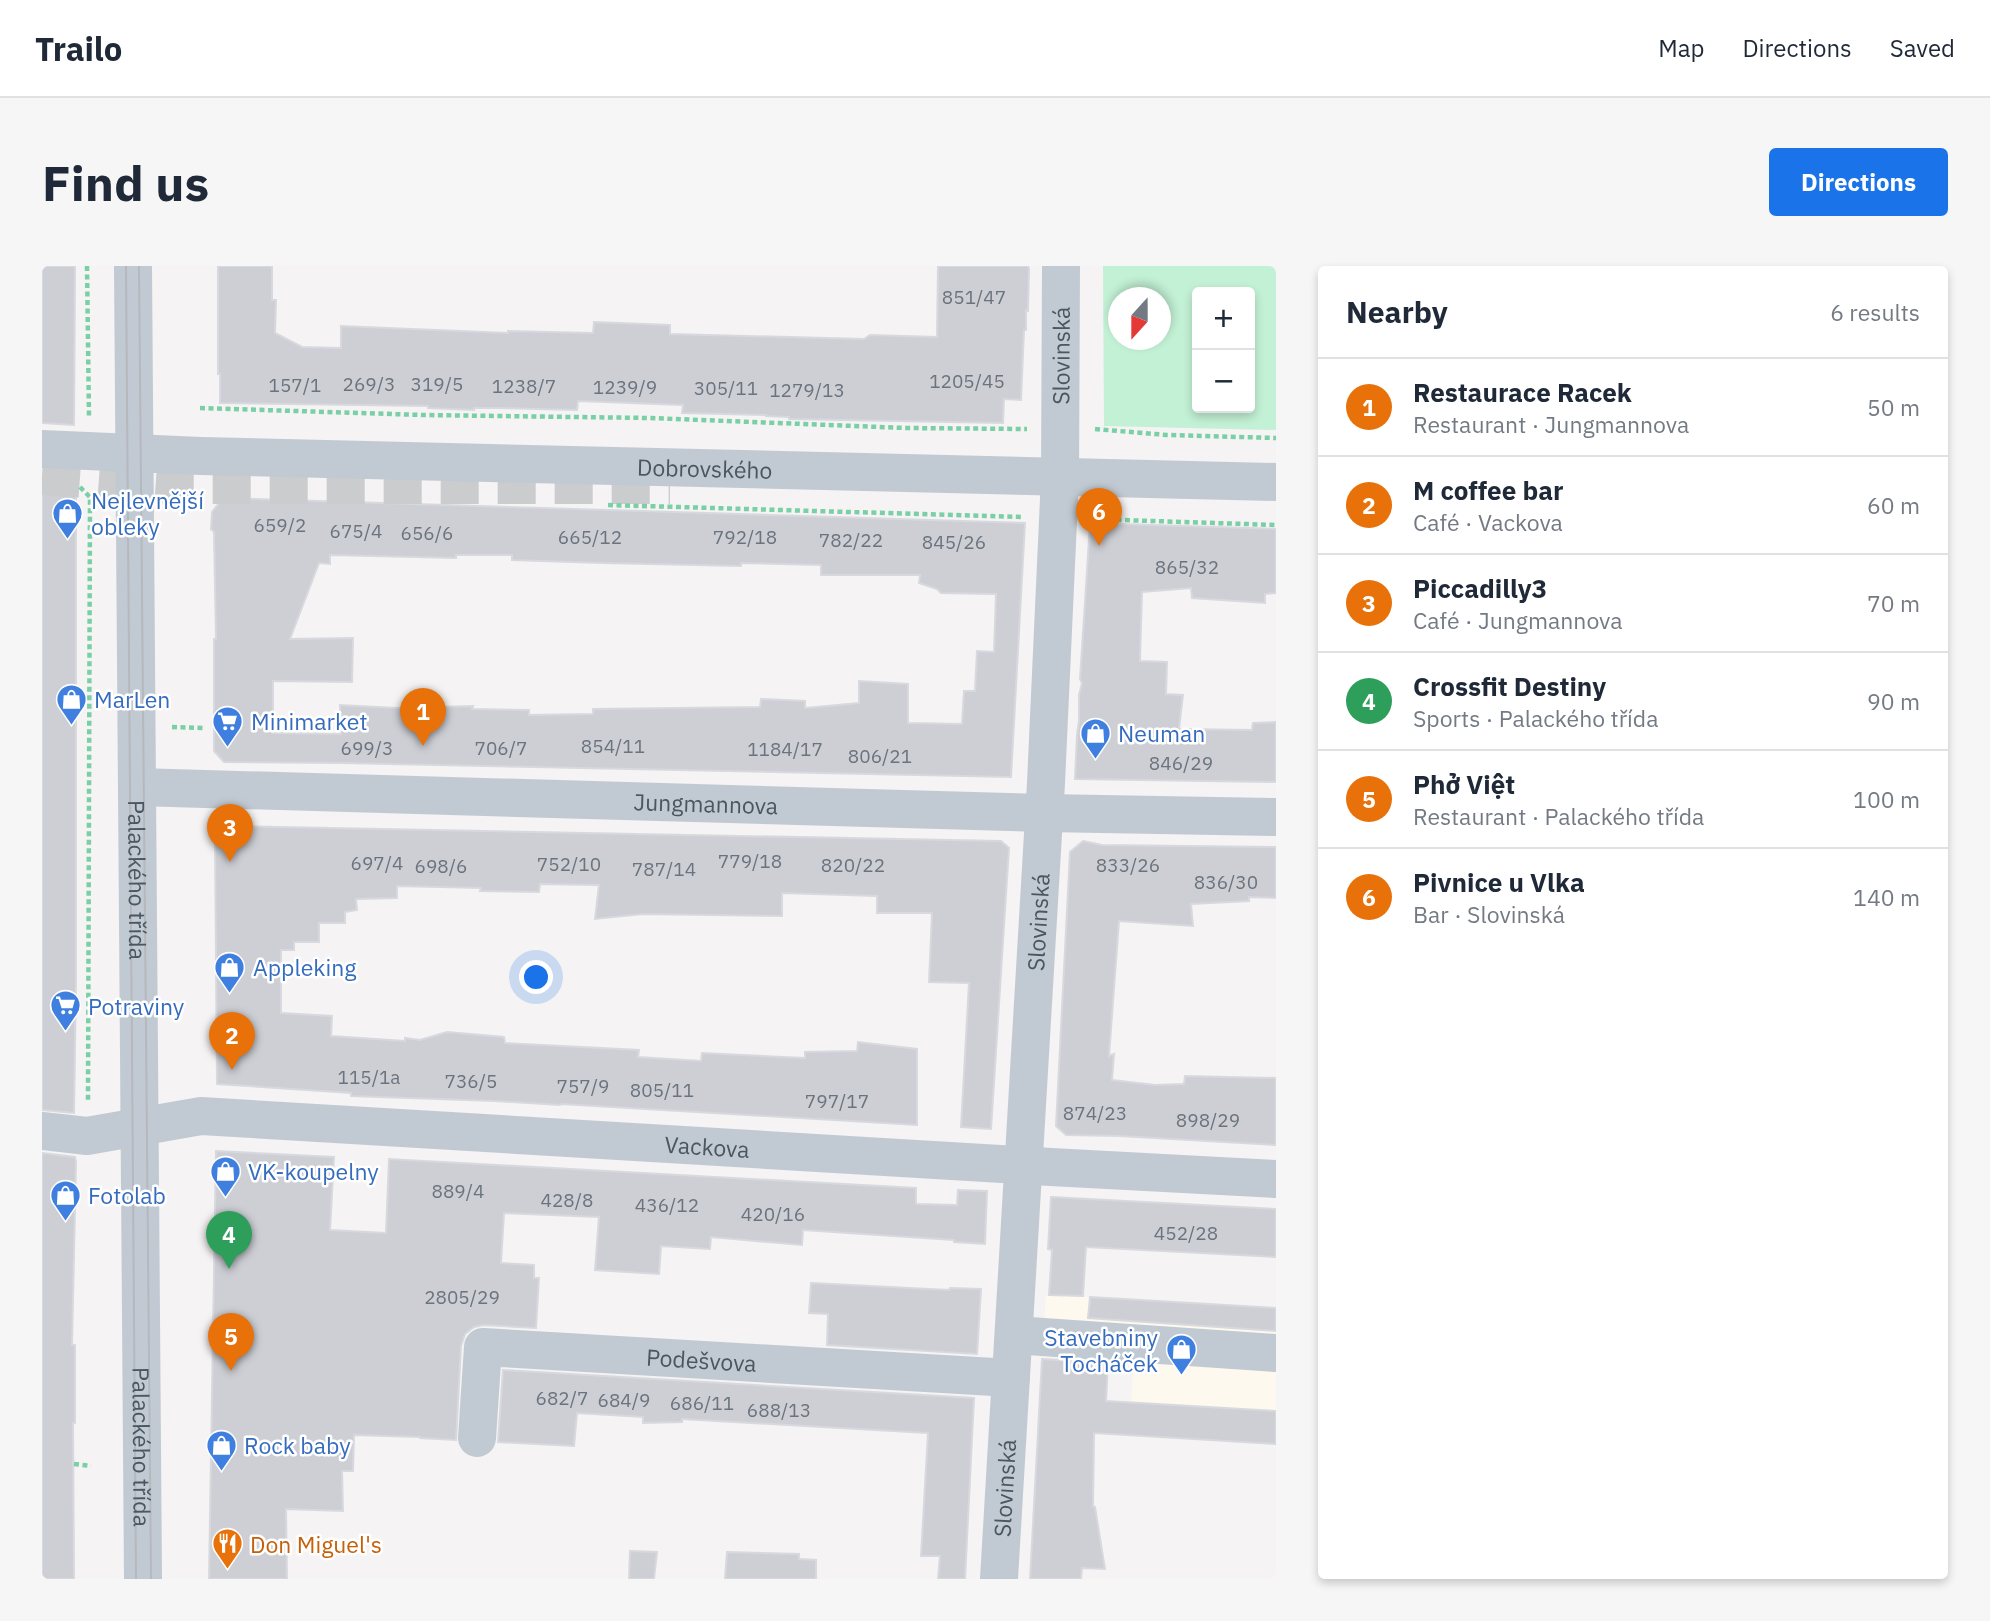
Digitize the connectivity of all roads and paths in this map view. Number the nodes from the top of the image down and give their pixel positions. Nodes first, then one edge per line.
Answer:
1 (87, 266) edge
2 (133, 266) edge
3 (1061, 266) edge
4 (201, 408) dead end
5 (1028, 429) dead end
6 (1090, 429) dead end
7 (1276, 438) edge
8 (59, 450) edge
9 (135, 454) junction
10 (1060, 477) junction
11 (1276, 482) edge
12 (599, 505) dead end
13 (1030, 517) dead end
14 (1080, 519) dead end
15 (1276, 525) edge
16 (165, 727) dead end
17 (203, 728) dead end
18 (137, 787) junction
19 (1045, 813) junction
20 (1276, 817) edge
21 (138, 1126) junction
22 (42, 1131) edge
23 (82, 1136) junction
24 (1024, 1166) junction
25 (1276, 1179) edge
26 (1014, 1335) junction
27 (1276, 1353) edge
28 (1011, 1378) junction
29 (477, 1438) dead end
30 (74, 1464) dead end
31 (91, 1466) dead end
32 (143, 1579) edge
33 (999, 1579) edge

1 - 8 path
2 - 9 street, Palackého třída
3 - 10 street, Slovinská
4 - 5 path
6 - 7 path
8 - 9 street, Dobrovského
8 - 23 path
9 - 10 street, Dobrovského
9 - 18 street, Palackého třída
10 - 11 street, Dobrovského
10 - 19 street, Slovinská
12 - 13 path
14 - 15 path
16 - 17 path
18 - 19 street, Jungmannova
18 - 21 street, Palackého třída
19 - 20 street, Jungmannova
19 - 24 street, Slovinská
21 - 23 street, Vackova
21 - 24 street, Vackova
21 - 32 street, Palackého třída
22 - 23 street, Vackova
24 - 25 street, Vackova
24 - 26 street, Slovinská
26 - 27 street
26 - 28 street, Slovinská
28 - 29 street, Podešvova
28 - 33 street, Slovinská
30 - 31 path

